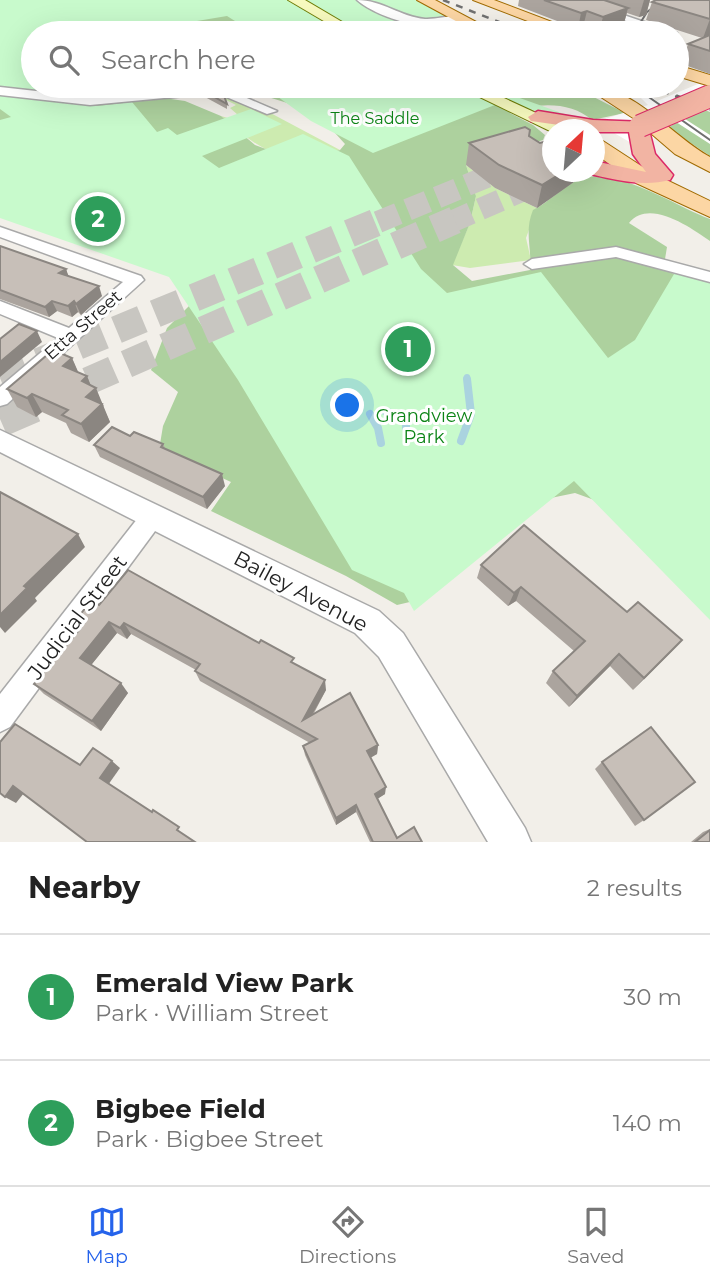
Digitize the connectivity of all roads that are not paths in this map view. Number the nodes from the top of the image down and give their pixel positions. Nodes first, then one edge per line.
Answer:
1 (295, 0) edge
2 (363, 0) edge
3 (424, 0) edge
4 (569, 0) edge
5 (490, 1) edge
6 (461, 19) junction
7 (332, 21) edge
8 (408, 21) edge
9 (452, 21) edge
10 (465, 21) edge
11 (542, 21) edge
12 (634, 21) edge
13 (689, 38) edge
14 (708, 44) edge
15 (689, 52) edge
16 (689, 74) edge
17 (710, 81) edge
18 (0, 91) edge
19 (21, 94) edge
20 (710, 96) edge
21 (57, 98) edge
22 (127, 98) edge
23 (244, 98) edge
24 (258, 98) edge
25 (493, 98) edge
26 (613, 98) edge
27 (258, 104) junction
28 (271, 111) dead end
29 (538, 117) junction
30 (542, 119) edge
31 (543, 119) edge
32 (640, 137) junction
33 (605, 139) edge
34 (605, 141) edge
35 (605, 148) edge
36 (710, 166) edge
37 (605, 170) edge
38 (653, 177) junction
39 (710, 198) edge
40 (710, 210) edge
41 (0, 232) edge
42 (532, 264) dead end
43 (710, 276) edge
44 (0, 307) edge
45 (71, 336) junction
46 (0, 399) edge
47 (0, 440) edge
48 (153, 516) junction
49 (0, 718) edge
50 (511, 842) edge

1 - 7 main road
2 - 8 street
3 - 6 main road
4 - 12 street
5 - 11 main road
6 - 9 street
6 - 10 main road
13 - 14 street
14 - 15 street
16 - 17 main road
18 - 19 street
20 - 32 highway, bridge
21 - 22 street
23 - 27 street
24 - 27 street
25 - 29 main road
26 - 36 main road
27 - 28 street
29 - 30 main road
29 - 31 highway
32 - 33 highway
32 - 34 highway
32 - 38 highway
35 - 38 main road
37 - 38 highway
38 - 39 main road
38 - 40 main road
41 - 45 street, Etta Street
42 - 43 street
44 - 45 street
45 - 46 street, Etta Street
47 - 48 street, Bailey Avenue
48 - 49 street, Judicial Street
48 - 50 street, Bailey Avenue

